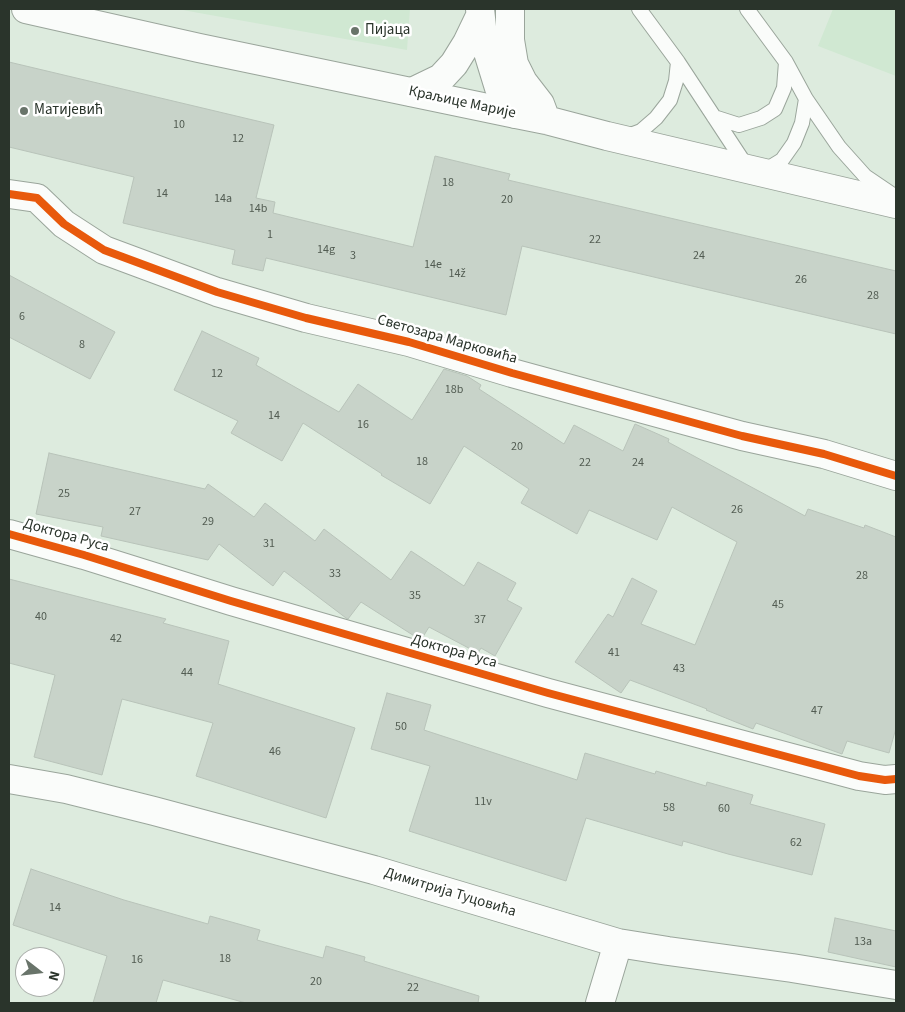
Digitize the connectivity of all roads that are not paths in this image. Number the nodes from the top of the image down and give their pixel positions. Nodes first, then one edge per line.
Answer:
1 (26, 9) edge
2 (510, 9) edge
3 (639, 9) edge
4 (747, 9) edge
5 (480, 13) edge
6 (678, 62) junction
7 (786, 62) junction
8 (412, 92) junction
9 (806, 99) junction
10 (516, 114) junction
11 (714, 117) junction
12 (546, 120) junction
13 (620, 139) junction
14 (755, 171) junction
15 (9, 194) edge
16 (896, 197) edge
17 (896, 204) edge
18 (896, 476) edge
19 (9, 534) edge
20 (9, 779) edge
21 (896, 779) edge
22 (618, 942) junction
23 (896, 985) edge
24 (600, 1003) edge

1 - 8 street, Краљице Марије
2 - 12 street
3 - 6 lane
4 - 7 lane
5 - 8 street
5 - 10 street
6 - 11 lane
6 - 13 lane
7 - 9 lane
7 - 11 lane
8 - 10 street, Краљице Марије
9 - 14 lane
9 - 16 lane
10 - 12 street, Краљице Марије
11 - 14 lane
12 - 13 street, Краљице Марије
13 - 14 street, Краљице Марије
14 - 17 street, Краљице Марије
15 - 18 street, Светозара Марковића
19 - 21 street, Доктора Руса
20 - 22 street, Димитрија Туцовића
22 - 23 street, Димитрија Туцовића
22 - 24 street

